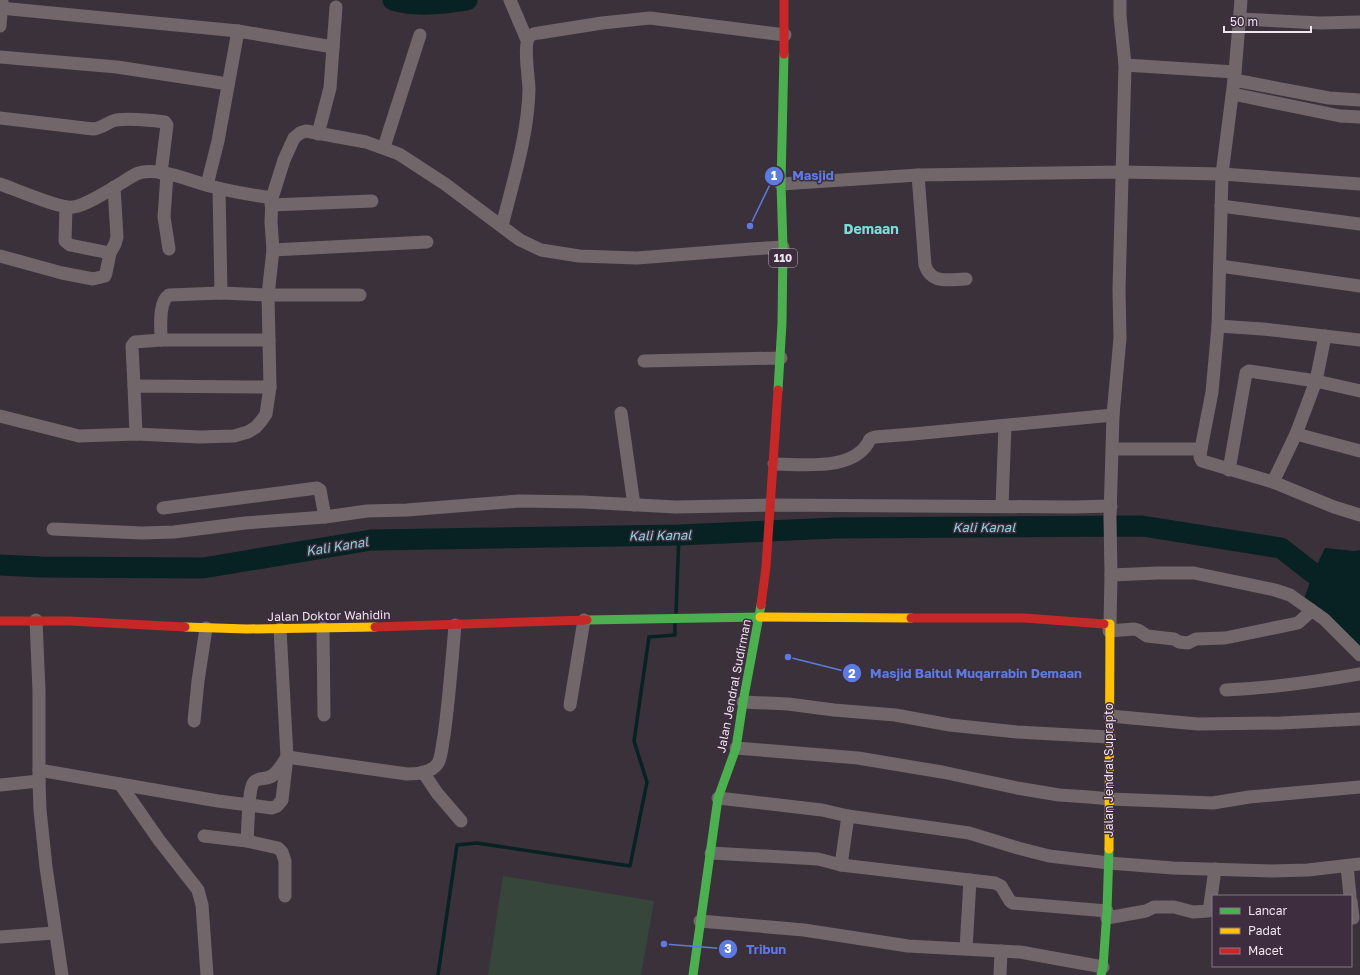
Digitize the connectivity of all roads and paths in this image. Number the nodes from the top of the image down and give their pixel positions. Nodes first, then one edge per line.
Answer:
1 (510, 0) edge
2 (784, 0) edge
3 (1120, 0) edge
4 (1241, 0) edge
5 (1, 6) edge
6 (336, 7) dead end
7 (1240, 19) junction
8 (1360, 22) edge
9 (0, 26) edge
10 (238, 32) junction
11 (420, 35) dead end
12 (785, 35) junction
13 (527, 40) junction
14 (333, 47) junction
15 (0, 56) edge
16 (1125, 65) junction
17 (1235, 76) junction
18 (228, 84) junction
19 (1233, 94) junction
20 (1360, 100) edge
21 (1360, 117) edge
22 (0, 118) edge
23 (318, 134) junction
24 (384, 147) junction
25 (1122, 172) junction
26 (164, 173) junction
27 (1222, 174) junction
28 (918, 175) junction
29 (0, 184) edge
30 (781, 184) junction
31 (1360, 184) edge
32 (114, 187) junction
33 (213, 187) junction
34 (271, 202) junction
35 (372, 202) dead end
36 (1222, 206) junction
37 (66, 207) junction
38 (1360, 224) edge
39 (502, 226) junction
40 (428, 242) dead end
41 (783, 247) junction
42 (169, 249) dead end
43 (273, 250) junction
44 (110, 253) junction
45 (0, 256) edge
46 (1220, 266) junction
47 (966, 279) dead end
48 (1360, 286) edge
49 (221, 293) junction
50 (268, 295) junction
51 (360, 295) dead end
52 (1218, 326) junction
53 (1325, 336) junction
54 (161, 340) junction
55 (269, 340) junction
56 (1360, 340) edge
57 (781, 358) junction
58 (644, 361) dead end
59 (1316, 381) junction
60 (134, 386) junction
61 (270, 387) junction
62 (1360, 390) edge
63 (621, 413) dead end
64 (0, 416) edge
65 (1113, 416) junction
66 (1005, 426) junction
67 (136, 434) junction
68 (1296, 434) junction
69 (1113, 449) junction
70 (1201, 449) junction
71 (1360, 451) edge
72 (774, 464) junction
73 (1229, 470) junction
74 (1273, 482) junction
75 (634, 505) junction
76 (1002, 506) junction
77 (163, 508) dead end
78 (770, 510) junction
79 (1110, 511) junction
80 (1360, 515) edge
81 (325, 517) junction
82 (53, 529) dead end
83 (1111, 569) junction
84 (1310, 609) junction
85 (760, 617) junction
86 (36, 620) junction
87 (584, 620) junction
88 (0, 621) edge
89 (454, 625) junction
90 (206, 628) junction
91 (324, 628) junction
92 (1109, 628) junction
93 (280, 629) junction
94 (1360, 655) edge
95 (1360, 674) edge
96 (1226, 690) dead end
97 (742, 702) junction
98 (570, 705) dead end
99 (324, 714) dead end
100 (1110, 716) junction
101 (1360, 719) edge
102 (194, 721) dead end
103 (1109, 737) junction
104 (736, 748) junction
105 (287, 756) junction
106 (423, 772) junction
107 (39, 775) junction
108 (0, 784) edge
109 (120, 784) junction
110 (1360, 787) edge
111 (718, 798) junction
112 (1110, 799) junction
113 (249, 805) junction
114 (848, 816) junction
115 (461, 821) dead end
116 (204, 836) dead end
117 (247, 840) junction
118 (711, 853) junction
119 (1109, 863) junction
120 (841, 864) junction
121 (1354, 865) edge
122 (1215, 869) junction
123 (970, 880) junction
124 (1350, 895) edge
125 (285, 896) dead end
126 (1352, 905) edge
127 (1107, 915) junction
128 (1355, 918) edge
129 (700, 921) junction
130 (54, 933) junction
131 (0, 937) edge
132 (966, 949) junction
133 (1001, 951) junction
134 (1102, 971) edge
135 (62, 975) edge
136 (207, 975) edge
137 (693, 975) edge
138 (1000, 975) edge

1 - 13 street
2 - 12 main road, 110
3 - 16 street, Jalan Jendral Suprapto
4 - 7 street
5 - 9 street
5 - 10 street
6 - 14 street
7 - 8 street
7 - 17 street
10 - 14 street
10 - 18 street
11 - 24 street
12 - 13 street
12 - 30 main road, 110
13 - 39 street
14 - 23 street
15 - 18 street
16 - 17 street
16 - 25 street, Jalan Jendral Suprapto
17 - 19 street
17 - 20 street
18 - 33 street
19 - 21 street
19 - 27 street
22 - 26 street
23 - 24 street
23 - 34 street
24 - 39 street
25 - 27 street
25 - 28 street
25 - 65 street, Jalan Jendral Suprapto
26 - 32 street
26 - 33 street
26 - 42 street
27 - 31 street
27 - 36 street
28 - 30 street
28 - 47 street
29 - 37 street
30 - 41 main road, 110
32 - 37 street
32 - 44 street
33 - 34 street
33 - 49 street
34 - 35 street
34 - 43 street
36 - 38 street
36 - 46 street
37 - 44 street
39 - 41 street
40 - 43 street
41 - 57 main road, 110
43 - 50 street
44 - 45 street
46 - 48 street
46 - 52 street
49 - 50 street
49 - 54 street
50 - 51 street
50 - 55 street
52 - 53 street
52 - 70 street
53 - 56 street
53 - 59 street
54 - 55 street
54 - 60 street
55 - 61 street
57 - 58 street
57 - 72 main road, 110
59 - 62 street
59 - 68 street
59 - 73 street
60 - 61 street
60 - 67 street
61 - 67 street
63 - 75 street
64 - 67 street
65 - 66 street
65 - 69 street, Jalan Jendral Suprapto
66 - 72 street
66 - 76 street
68 - 71 street
68 - 74 street
69 - 70 street
69 - 79 street, Jalan Jendral Suprapto
70 - 73 street
72 - 78 main road, 110
73 - 74 street
74 - 80 street
75 - 78 street
75 - 81 street
76 - 78 street
76 - 79 street
77 - 81 street
78 - 85 main road, Jalan Jendral Sudirman / 110
79 - 83 street, Jalan Jendral Suprapto
81 - 82 street
83 - 84 street
83 - 92 street, Jalan Jendral Suprapto
84 - 92 street
84 - 94 street
85 - 87 main road, Jalan Doktor Wahidin
85 - 92 main road, Jalan Doktor Wahidin
85 - 97 main road, Jalan Jendral Sudirman
86 - 88 main road, Jalan Doktor Wahidin
86 - 90 main road, Jalan Doktor Wahidin
86 - 107 street
87 - 89 main road, Jalan Doktor Wahidin
87 - 98 street
89 - 91 main road, Jalan Doktor Wahidin
89 - 106 street
90 - 93 main road, Jalan Doktor Wahidin
90 - 102 street
91 - 93 main road, Jalan Doktor Wahidin
91 - 99 street
92 - 100 main road, Jalan Jendral Suprapto
93 - 105 street
95 - 96 street
97 - 103 street
97 - 104 main road, Jalan Jendral Sudirman
100 - 101 street
100 - 103 main road, Jalan Jendral Suprapto
103 - 112 main road, Jalan Jendral Suprapto
104 - 111 main road, Jalan Jendral Sudirman
104 - 112 street
105 - 106 street
105 - 113 street
105 - 113 street
106 - 115 street
107 - 108 street
107 - 109 street
107 - 130 street
109 - 113 street
109 - 136 street
110 - 112 street
111 - 114 street
111 - 118 main road, Jalan Jendral Sudirman
112 - 119 main road, Jalan Jendral Suprapto
113 - 117 street
114 - 119 street
114 - 120 street
116 - 117 street
117 - 125 street
118 - 120 street
118 - 129 main road, Jalan Jendral Sudirman
119 - 122 street
119 - 127 main road, Jalan Jendral Suprapto
120 - 123 street
121 - 122 street
121 - 124 street
122 - 127 street
123 - 127 street
123 - 132 street
126 - 128 street
127 - 134 main road, Jalan Jendral Suprapto
129 - 132 street
129 - 137 main road, Jalan Jendral Sudirman
130 - 131 street
130 - 135 street
132 - 133 street
133 - 134 street
133 - 138 street

